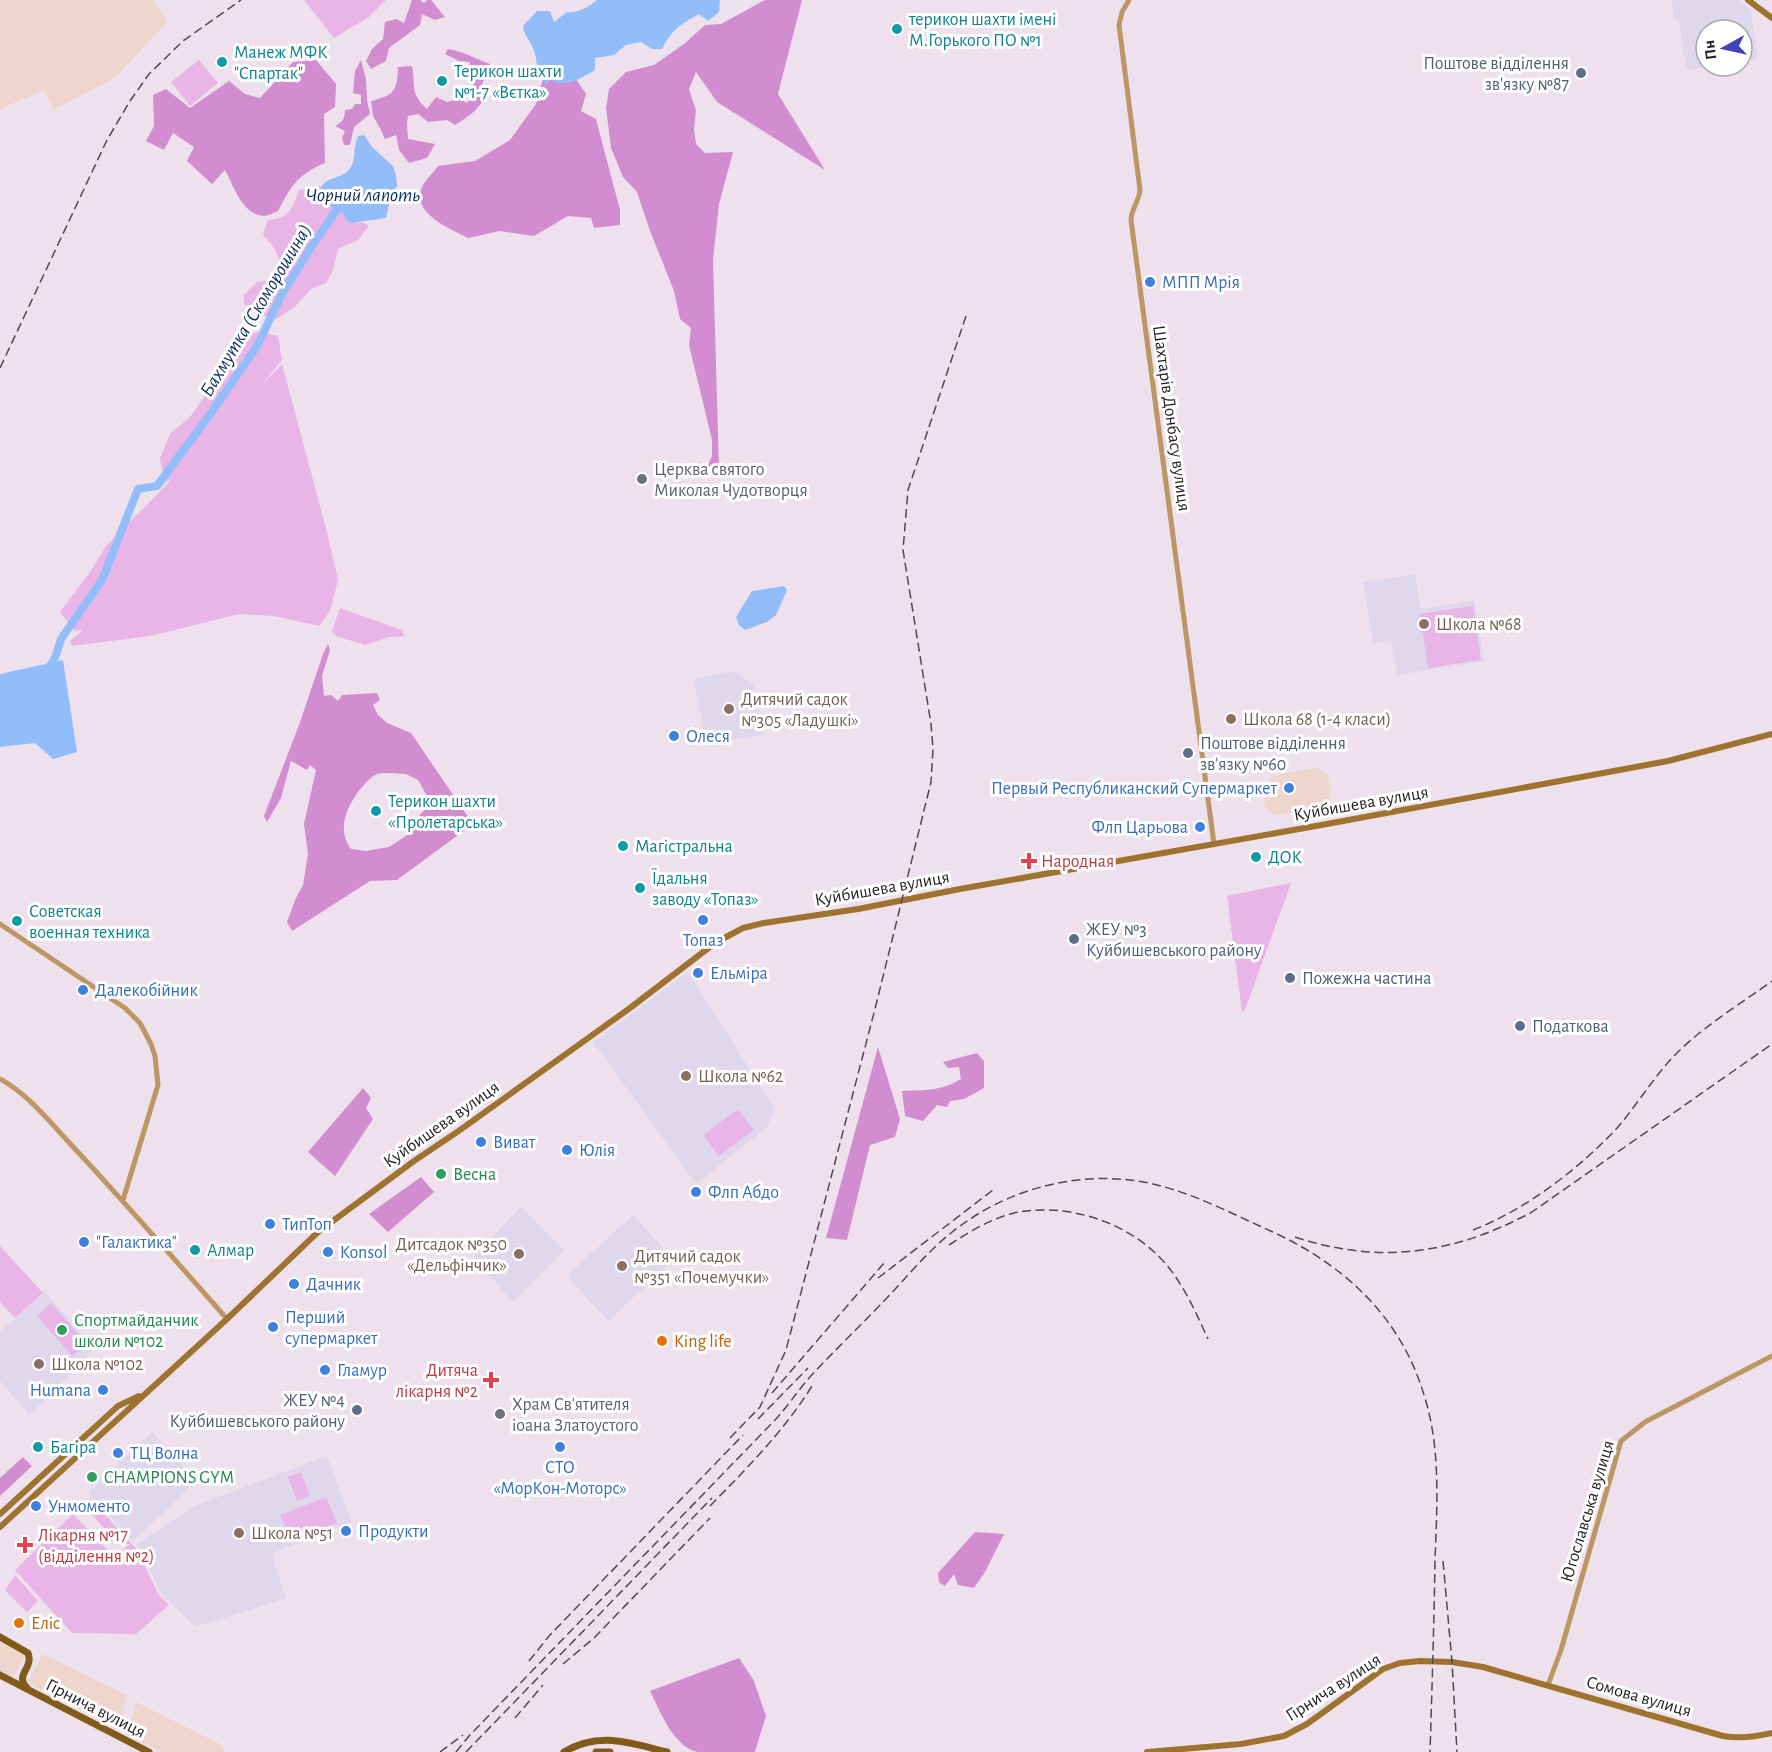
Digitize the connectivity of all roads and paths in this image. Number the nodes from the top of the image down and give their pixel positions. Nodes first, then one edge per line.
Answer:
1 (1129, 0) edge
2 (1748, 0) edge
3 (1772, 18) edge
4 (1772, 734) edge
5 (1214, 844) junction
6 (0, 924) edge
7 (0, 1079) edge
8 (123, 1200) junction
9 (226, 1319) junction
10 (1772, 1356) edge
11 (145, 1393) junction
12 (118, 1406) junction
13 (123, 1413) junction
14 (0, 1514) edge
15 (0, 1527) edge
16 (0, 1637) edge
17 (1499, 1671) joint
18 (23, 1674) junction
19 (0, 1675) edge
20 (8, 1679) junction
21 (1548, 1685) junction
22 (29, 1690) junction
23 (1772, 1733) edge
24 (148, 1752) edge
25 (564, 1752) edge
26 (596, 1752) edge
27 (610, 1752) edge
28 (667, 1752) edge
29 (1147, 1752) edge

1 - 5 street, Шахтарів Донбасу вулиця
2 - 3 main road
4 - 5 main road, Куйбишева вулиця
5 - 9 main road, Куйбишева вулиця
6 - 8 street
7 - 8 street
8 - 9 street
9 - 11 main road, Куйбишева вулиця
10 - 21 street, Югославська вулиця
11 - 12 main road, Куйбишева вулиця
11 - 13 main road, Куйбишева вулиця
12 - 13 main road
12 - 14 main road, Куйбишева вулиця
13 - 15 main road, Куйбишева вулиця
16 - 18 main road, Гірнича вулиця
17 - 21 main road, Сомова вулиця
17 - 29 main road, Гірнича вулиця
18 - 20 main road, Гірнича вулиця
18 - 22 main road, Гірнича вулиця
19 - 20 main road, Гірнича вулиця
20 - 22 main road, Гірнича вулиця
21 - 23 main road, Сомова вулиця
22 - 24 main road, Гірнича вулиця
25 - 28 main road
26 - 27 main road

